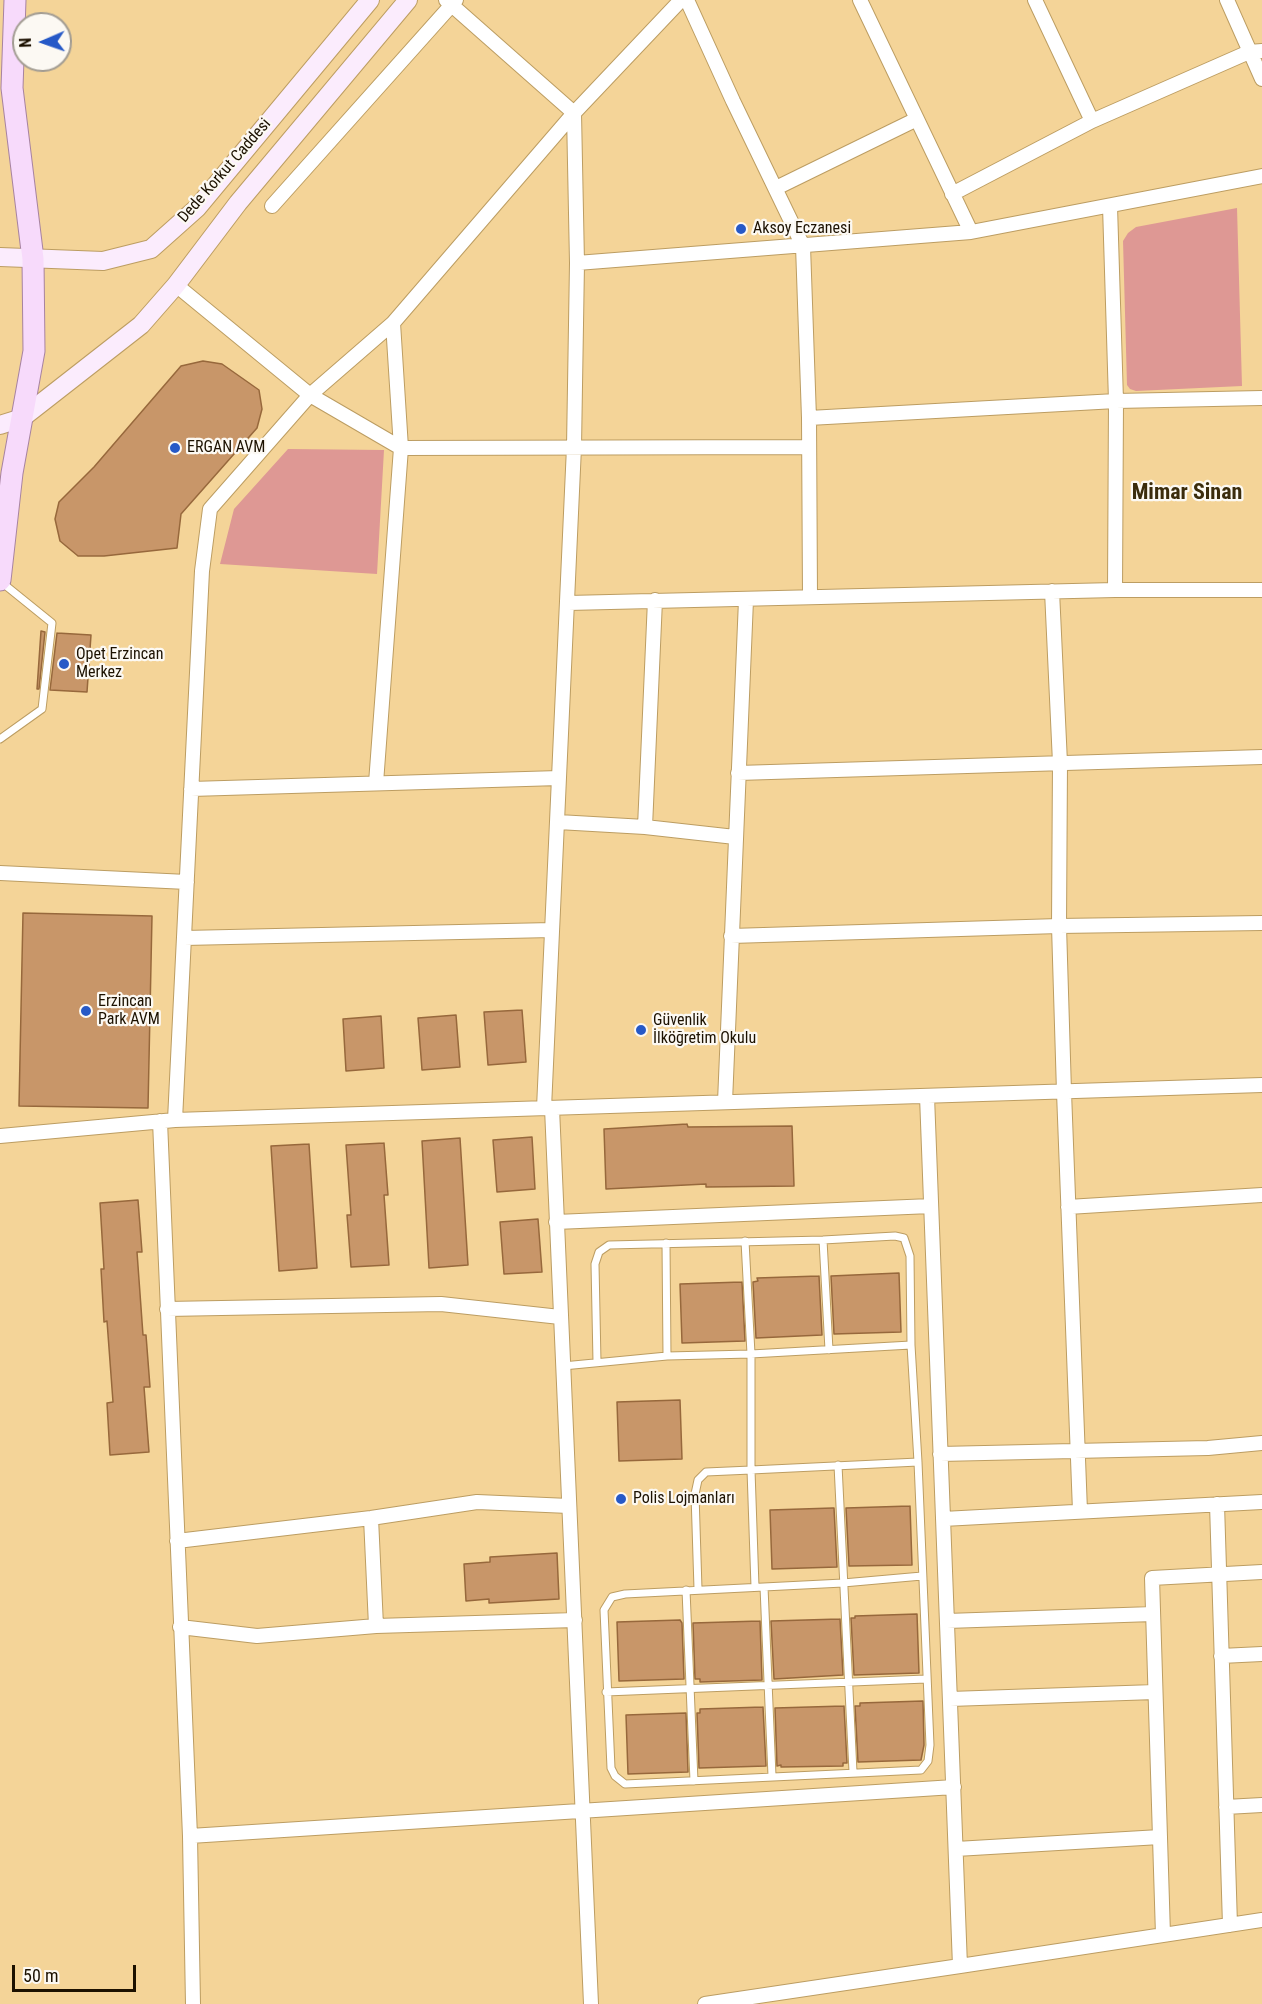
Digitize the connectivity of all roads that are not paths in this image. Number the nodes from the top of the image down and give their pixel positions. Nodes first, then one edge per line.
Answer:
1 (15, 0) edge
2 (370, 0) edge
3 (408, 0) edge
4 (681, 0) edge
5 (687, 0) edge
6 (860, 0) edge
7 (1035, 0) edge
8 (1227, 0) edge
9 (451, 2) edge
10 (1256, 51) edge
11 (1262, 79) edge
12 (574, 113) junction
13 (917, 120) junction
14 (1092, 121) junction
15 (1262, 176) edge
16 (776, 188) junction
17 (952, 194) junction
18 (272, 206) dead end
19 (1110, 206) junction
20 (971, 232) junction
21 (803, 246) junction
22 (0, 257) edge
23 (33, 259) junction
24 (577, 262) junction
25 (176, 285) junction
26 (393, 323) junction
27 (310, 395) junction
28 (1262, 398) edge
29 (1116, 401) junction
30 (22, 418) junction
31 (809, 418) junction
32 (0, 425) edge
33 (573, 447) junction
34 (808, 447) junction
35 (401, 448) junction
36 (0, 581) edge
37 (1116, 590) junction
38 (1262, 590) edge
39 (1052, 591) junction
40 (810, 597) junction
41 (655, 600) junction
42 (746, 600) junction
43 (568, 603) junction
44 (0, 739) edge
45 (1262, 757) edge
46 (1060, 763) junction
47 (738, 773) junction
48 (559, 778) junction
49 (376, 783) junction
50 (192, 789) junction
51 (558, 822) junction
52 (645, 827) junction
53 (735, 837) junction
54 (0, 873) edge
55 (187, 882) junction
56 (1262, 923) edge
57 (1059, 926) junction
58 (552, 930) junction
59 (731, 936) junction
60 (184, 938) junction
61 (1262, 1085) edge
62 (1064, 1092) junction
63 (927, 1096) junction
64 (725, 1102) junction
65 (548, 1108) junction
66 (175, 1120) junction
67 (160, 1121) junction
68 (0, 1136) edge
69 (1262, 1195) edge
70 (931, 1206) junction
71 (1068, 1207) junction
72 (556, 1221) junction
73 (823, 1240) junction
74 (745, 1241) junction
75 (666, 1243) junction
76 (167, 1310) junction
77 (560, 1317) junction
78 (911, 1345) junction
79 (829, 1350) junction
80 (751, 1354) junction
81 (667, 1356) junction
82 (597, 1362) junction
83 (563, 1366) junction
84 (1262, 1443) edge
85 (1077, 1450) junction
86 (940, 1454) junction
87 (918, 1462) junction
88 (838, 1465) junction
89 (751, 1470) junction
90 (1262, 1502) edge
91 (1217, 1504) junction
92 (569, 1506) junction
93 (1080, 1511) junction
94 (371, 1518) junction
95 (943, 1519) junction
96 (177, 1541) junction
97 (1262, 1572) edge
98 (1218, 1574) junction
99 (922, 1576) junction
100 (843, 1583) junction
101 (755, 1587) junction
102 (764, 1587) junction
103 (686, 1590) junction
104 (698, 1590) junction
105 (1153, 1614) junction
106 (574, 1620) junction
107 (947, 1621) junction
108 (376, 1626) junction
109 (180, 1627) junction
110 (1262, 1654) edge
111 (1221, 1656) junction
112 (926, 1679) junction
113 (849, 1683) junction
114 (768, 1687) junction
115 (689, 1689) junction
116 (606, 1692) junction
117 (1155, 1692) junction
118 (950, 1699) junction
119 (853, 1772) junction
120 (772, 1776) junction
121 (694, 1781) junction
122 (954, 1787) junction
123 (1262, 1805) edge
124 (1226, 1808) junction
125 (584, 1812) junction
126 (190, 1836) junction
127 (1160, 1837) junction
128 (956, 1849) junction
129 (1262, 1920) edge
130 (1230, 1925) junction
131 (1163, 1935) junction
132 (960, 1966) junction
133 (193, 2004) edge
134 (591, 2004) edge
135 (705, 2004) edge

1 - 23 main road
2 - 23 main road, Dede Korkut Caddesi
3 - 25 main road, Dede Korkut Caddesi
4 - 12 street
5 - 16 street
6 - 13 street
7 - 14 street
8 - 10 street
9 - 12 street
9 - 18 street
10 - 11 street
10 - 14 street
12 - 24 street
12 - 26 street
13 - 16 street
13 - 17 street
14 - 17 street
15 - 19 street
16 - 21 street
17 - 20 street
19 - 20 street
19 - 29 street
20 - 21 street
21 - 24 street
21 - 31 street
22 - 23 main road, Dede Korkut Caddesi
23 - 30 main road
24 - 33 street
25 - 27 street
25 - 30 main road, Dede Korkut Caddesi
26 - 27 street
26 - 35 street
27 - 35 street
27 - 50 street
28 - 29 street
29 - 31 street
29 - 37 street
30 - 32 main road
30 - 36 main road
31 - 34 street
33 - 34 street
33 - 35 street
33 - 43 street
34 - 40 street
35 - 49 street
36 - 44 lane
37 - 38 street
37 - 39 street
39 - 40 street
39 - 46 street
40 - 42 street
41 - 42 street
41 - 43 street
41 - 52 street
42 - 47 street
43 - 48 street
45 - 46 street
46 - 47 street
46 - 57 street
47 - 53 street
48 - 49 street
48 - 51 street
49 - 50 street
50 - 55 street
51 - 52 street
51 - 58 street
52 - 53 street
53 - 59 street
54 - 55 street
55 - 60 street
56 - 57 street
57 - 59 street
57 - 62 street
58 - 60 street
58 - 65 street
59 - 64 street
60 - 66 street
61 - 62 street
62 - 63 street
62 - 71 street
63 - 64 street
63 - 70 street
64 - 65 street
65 - 66 street
65 - 72 street
66 - 67 street
67 - 68 street
67 - 76 street
69 - 71 street
70 - 72 street
70 - 86 street
71 - 85 street
72 - 77 street
73 - 74 lane
73 - 78 lane
73 - 79 lane
74 - 75 lane
74 - 80 lane
75 - 81 lane
75 - 82 lane
76 - 77 street
76 - 96 street
77 - 83 street
78 - 79 lane
78 - 87 lane
79 - 80 lane
80 - 81 lane
80 - 89 lane
81 - 82 lane
82 - 83 lane
83 - 92 street
84 - 85 street
85 - 86 street
85 - 93 street
86 - 95 street
87 - 88 lane
87 - 99 lane
88 - 89 lane
88 - 100 lane
89 - 101 lane
89 - 104 lane
90 - 91 street
91 - 93 street
91 - 98 street
92 - 94 street
92 - 106 street
93 - 95 street
94 - 96 street
94 - 108 street
95 - 107 street
96 - 109 street
97 - 98 street
98 - 105 street
98 - 111 street
99 - 100 lane
99 - 112 lane
100 - 102 lane
100 - 113 lane
101 - 102 lane
101 - 104 lane
102 - 114 lane
103 - 104 lane
103 - 115 lane
103 - 116 lane
105 - 107 street
105 - 117 street
106 - 108 street
106 - 125 street
107 - 118 street
108 - 109 street
109 - 126 street
110 - 111 street
111 - 124 street
112 - 113 lane
112 - 119 lane
113 - 114 lane
113 - 119 lane
114 - 115 lane
114 - 120 lane
115 - 116 lane
115 - 121 lane
116 - 121 lane
117 - 118 street
117 - 127 street
118 - 122 street
119 - 120 lane
120 - 121 lane
122 - 125 street
122 - 128 street
123 - 124 street
124 - 130 street
125 - 126 street
125 - 134 street
126 - 133 street
127 - 128 street
127 - 131 street
128 - 132 street
129 - 130 street
130 - 131 street
131 - 132 street
132 - 135 street

